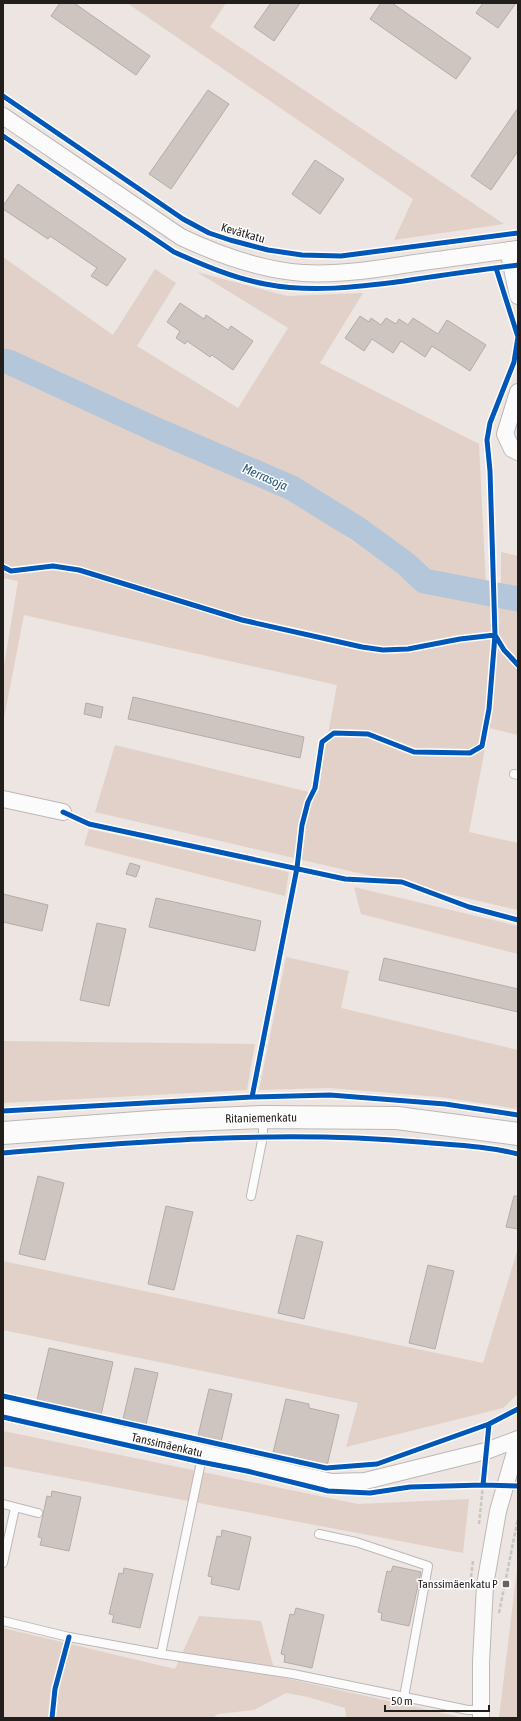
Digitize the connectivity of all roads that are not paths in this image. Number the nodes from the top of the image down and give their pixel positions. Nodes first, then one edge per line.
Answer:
1 (3, 116) edge
2 (513, 249) edge
3 (518, 296) edge
4 (518, 392) edge
5 (518, 452) edge
6 (3, 799) edge
7 (63, 812) dead end
8 (264, 1117) junction
9 (3, 1133) edge
10 (518, 1134) edge
11 (251, 1196) dead end
12 (3, 1408) edge
13 (518, 1439) edge
14 (518, 1442) edge
15 (201, 1462) dead end
16 (3, 1504) edge
17 (15, 1508) junction
18 (38, 1513) dead end
19 (319, 1534) dead end
20 (3, 1563) edge
21 (3, 1621) edge
22 (162, 1654) junction
23 (404, 1697) junction
24 (481, 1714) edge

1 - 2 street
2 - 3 street
4 - 5 street
6 - 7 street
8 - 9 street, Ritaniemenkatu
8 - 10 street, Ritaniemenkatu
8 - 11 lane
12 - 13 street, Tanssimäenkatu
14 - 24 street
15 - 22 lane
16 - 17 lane
17 - 18 lane
17 - 20 lane
19 - 23 lane
21 - 22 lane
22 - 23 lane
23 - 24 lane

